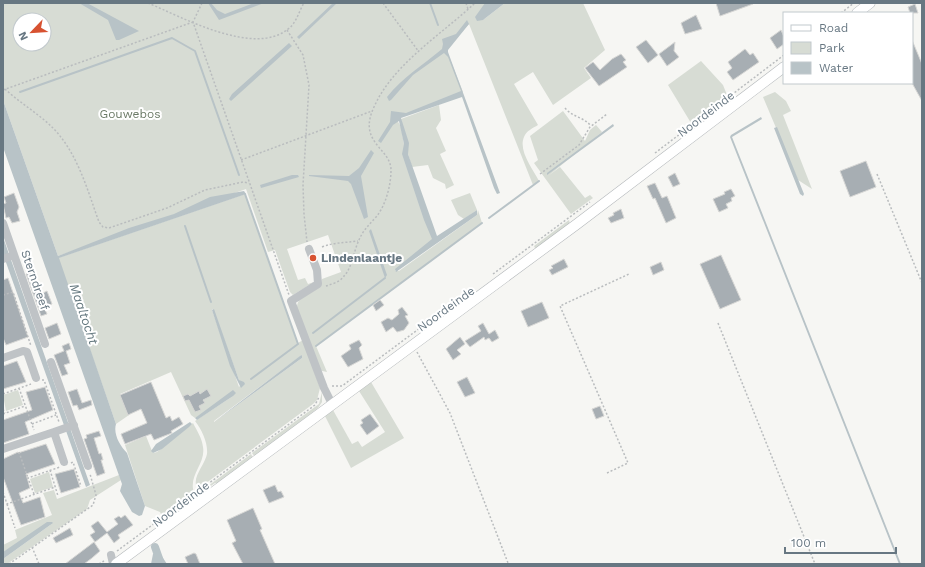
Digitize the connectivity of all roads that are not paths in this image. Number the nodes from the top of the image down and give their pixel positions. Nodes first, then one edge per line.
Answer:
1 (870, 3) edge
2 (858, 12) edge
3 (783, 68) edge
4 (3, 223) edge
5 (309, 249) road end
6 (8, 257) edge
7 (45, 344) dead end
8 (3, 358) edge
9 (51, 362) dead end
10 (36, 380) road end
11 (332, 404) junction
12 (65, 428) junction
13 (3, 449) edge
14 (65, 463) road end
15 (88, 466) road end
16 (113, 561) edge

1 - 2 main road
3 - 11 main road, Noordeinde
4 - 6 street, Sterndreef
5 - 11 street
6 - 7 street, Sterndreef
8 - 10 street
9 - 12 street
11 - 16 main road, Noordeinde
12 - 13 street
12 - 14 street
12 - 15 street

